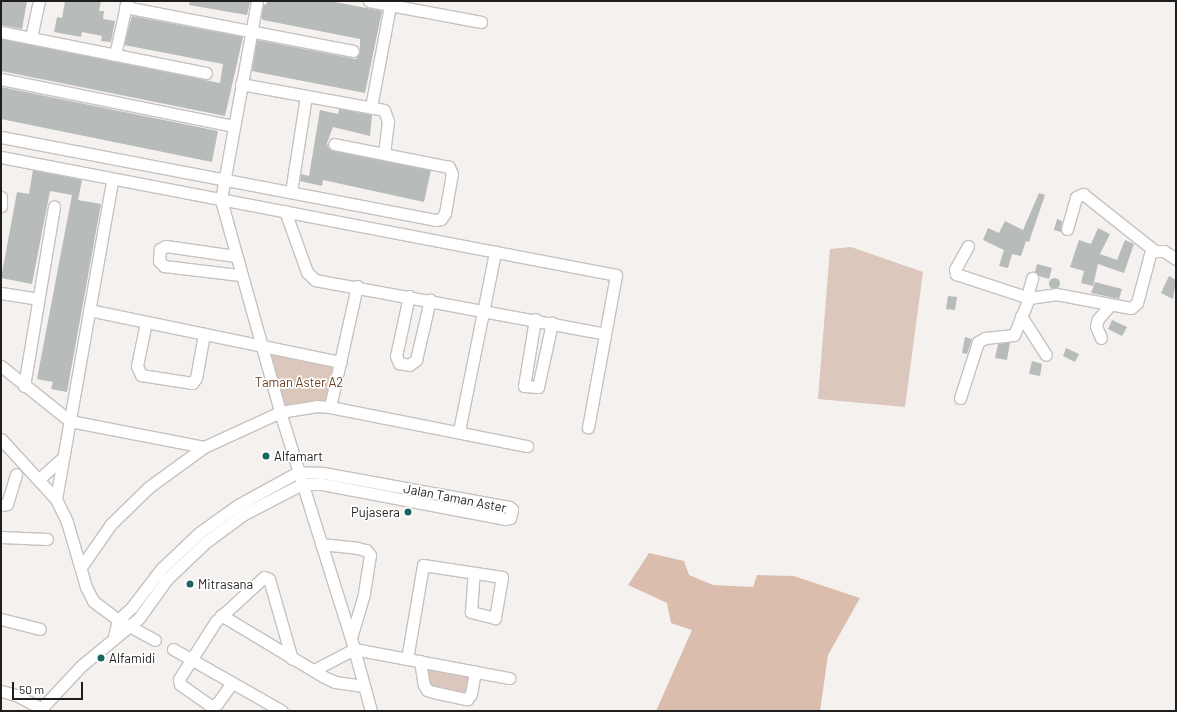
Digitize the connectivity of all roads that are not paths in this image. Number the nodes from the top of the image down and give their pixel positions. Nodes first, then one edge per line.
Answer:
1 (39, 1) edge
2 (257, 1) edge
3 (369, 1) edge
4 (126, 4) edge
5 (390, 5) junction
6 (481, 22) dead end
7 (1, 32) edge
8 (251, 33) junction
9 (31, 38) junction
10 (354, 51) dead end
11 (115, 55) junction
12 (206, 73) dead end
13 (1, 79) edge
14 (241, 84) junction
15 (306, 96) junction
16 (372, 107) junction
17 (234, 126) junction
18 (1, 137) edge
19 (334, 144) dead end
20 (384, 153) junction
21 (1, 158) edge
22 (112, 180) junction
23 (224, 181) junction
24 (291, 192) junction
25 (1, 197) edge
26 (221, 200) junction
27 (1, 206) edge
28 (54, 206) dead end
29 (285, 211) junction
30 (1067, 229) dead end
31 (968, 246) dead end
32 (1155, 251) junction
33 (495, 252) junction
34 (235, 256) junction
35 (1176, 259) edge
36 (240, 275) junction
37 (1032, 278) dead end
38 (357, 286) junction
39 (1, 293) edge
40 (409, 296) junction
41 (1028, 298) junction
42 (38, 299) junction
43 (430, 300) junction
44 (1110, 305) junction
45 (89, 310) junction
46 (483, 310) junction
47 (1021, 316) junction
48 (536, 319) junction
49 (146, 322) junction
50 (552, 323) junction
51 (204, 334) junction
52 (605, 334) junction
53 (1101, 338) dead end
54 (260, 344) junction
55 (1046, 355) dead end
56 (341, 362) junction
57 (1, 366) edge
58 (24, 386) junction
59 (960, 398) dead end
60 (330, 407) junction
61 (280, 412) junction
62 (70, 421) junction
63 (588, 427) dead end
64 (459, 431) junction
65 (1, 439) edge
66 (527, 446) dead end
67 (204, 447) junction
68 (62, 458) junction
69 (298, 472) junction
70 (16, 474) dead end
71 (39, 479) junction
72 (302, 484) junction
73 (56, 498) junction
74 (1, 506) edge
75 (1, 537) edge
76 (47, 538) dead end
77 (321, 544) junction
78 (81, 567) junction
79 (474, 574) dead end
80 (221, 616) junction
81 (1, 619) edge
82 (118, 620) junction
83 (130, 626) junction
84 (40, 629) dead end
85 (114, 636) junction
86 (155, 640) dead end
87 (352, 643) junction
88 (173, 648) dead end
89 (194, 659) junction
90 (292, 659) junction
91 (407, 659) junction
92 (420, 661) junction
93 (314, 670) junction
94 (475, 671) junction
95 (509, 678) dead end
96 (232, 683) junction
97 (364, 686) junction
98 (1, 691) edge
99 (39, 709) edge
100 (282, 711) edge
101 (371, 711) edge

1 - 9 street
2 - 8 street
3 - 5 street
4 - 8 street
4 - 11 street
5 - 6 street
5 - 16 street
7 - 9 street
8 - 10 street
8 - 14 street
9 - 11 street
11 - 12 street
13 - 17 street
14 - 15 street
14 - 17 street
15 - 16 street
15 - 24 street
16 - 20 street
17 - 23 street
18 - 23 street
19 - 20 street
20 - 24 street
21 - 22 street
22 - 26 street
22 - 45 street
23 - 24 street
23 - 26 street
25 - 27 street
26 - 29 street
26 - 34 street
28 - 42 street
29 - 33 street
29 - 38 street
30 - 32 street
31 - 41 street
32 - 35 street
32 - 44 street
33 - 46 street
33 - 52 street
34 - 36 street
34 - 36 street
36 - 54 street
37 - 41 street
38 - 40 street
38 - 56 street
39 - 42 street
40 - 43 street
40 - 43 street
41 - 44 street
41 - 47 street
42 - 58 street
43 - 46 street
44 - 53 street
45 - 49 street
45 - 62 street
46 - 48 street
46 - 64 street
47 - 55 street
47 - 59 street
48 - 50 street
48 - 50 street
49 - 51 street
49 - 51 street
50 - 52 street
51 - 54 street
52 - 63 street
54 - 56 street
54 - 61 street
56 - 60 street
57 - 58 street
58 - 62 street
60 - 61 street
60 - 64 street
61 - 67 street
61 - 69 street
62 - 67 street
62 - 68 street
64 - 66 street
65 - 71 street
67 - 78 street
68 - 71 street
68 - 73 street
69 - 72 street
69 - 72 street, Jalan Taman Aster
69 - 82 street
70 - 74 street
71 - 73 street
72 - 77 street
72 - 83 street, Jalan Taman Aster
73 - 78 street
75 - 76 street
77 - 87 street
77 - 87 street
78 - 82 street
79 - 91 street
80 - 89 street
80 - 90 street
80 - 90 street
81 - 84 street
82 - 83 street
82 - 85 street
83 - 85 street, Jalan Taman Aster
83 - 86 street
85 - 99 street, Jalan Taman Aster
87 - 91 street
87 - 93 street
87 - 97 street
88 - 89 street
89 - 96 street
89 - 96 street
90 - 93 street
91 - 92 street
92 - 94 street
92 - 94 street
93 - 97 street
94 - 95 street
96 - 100 street
97 - 101 street
98 - 99 street

